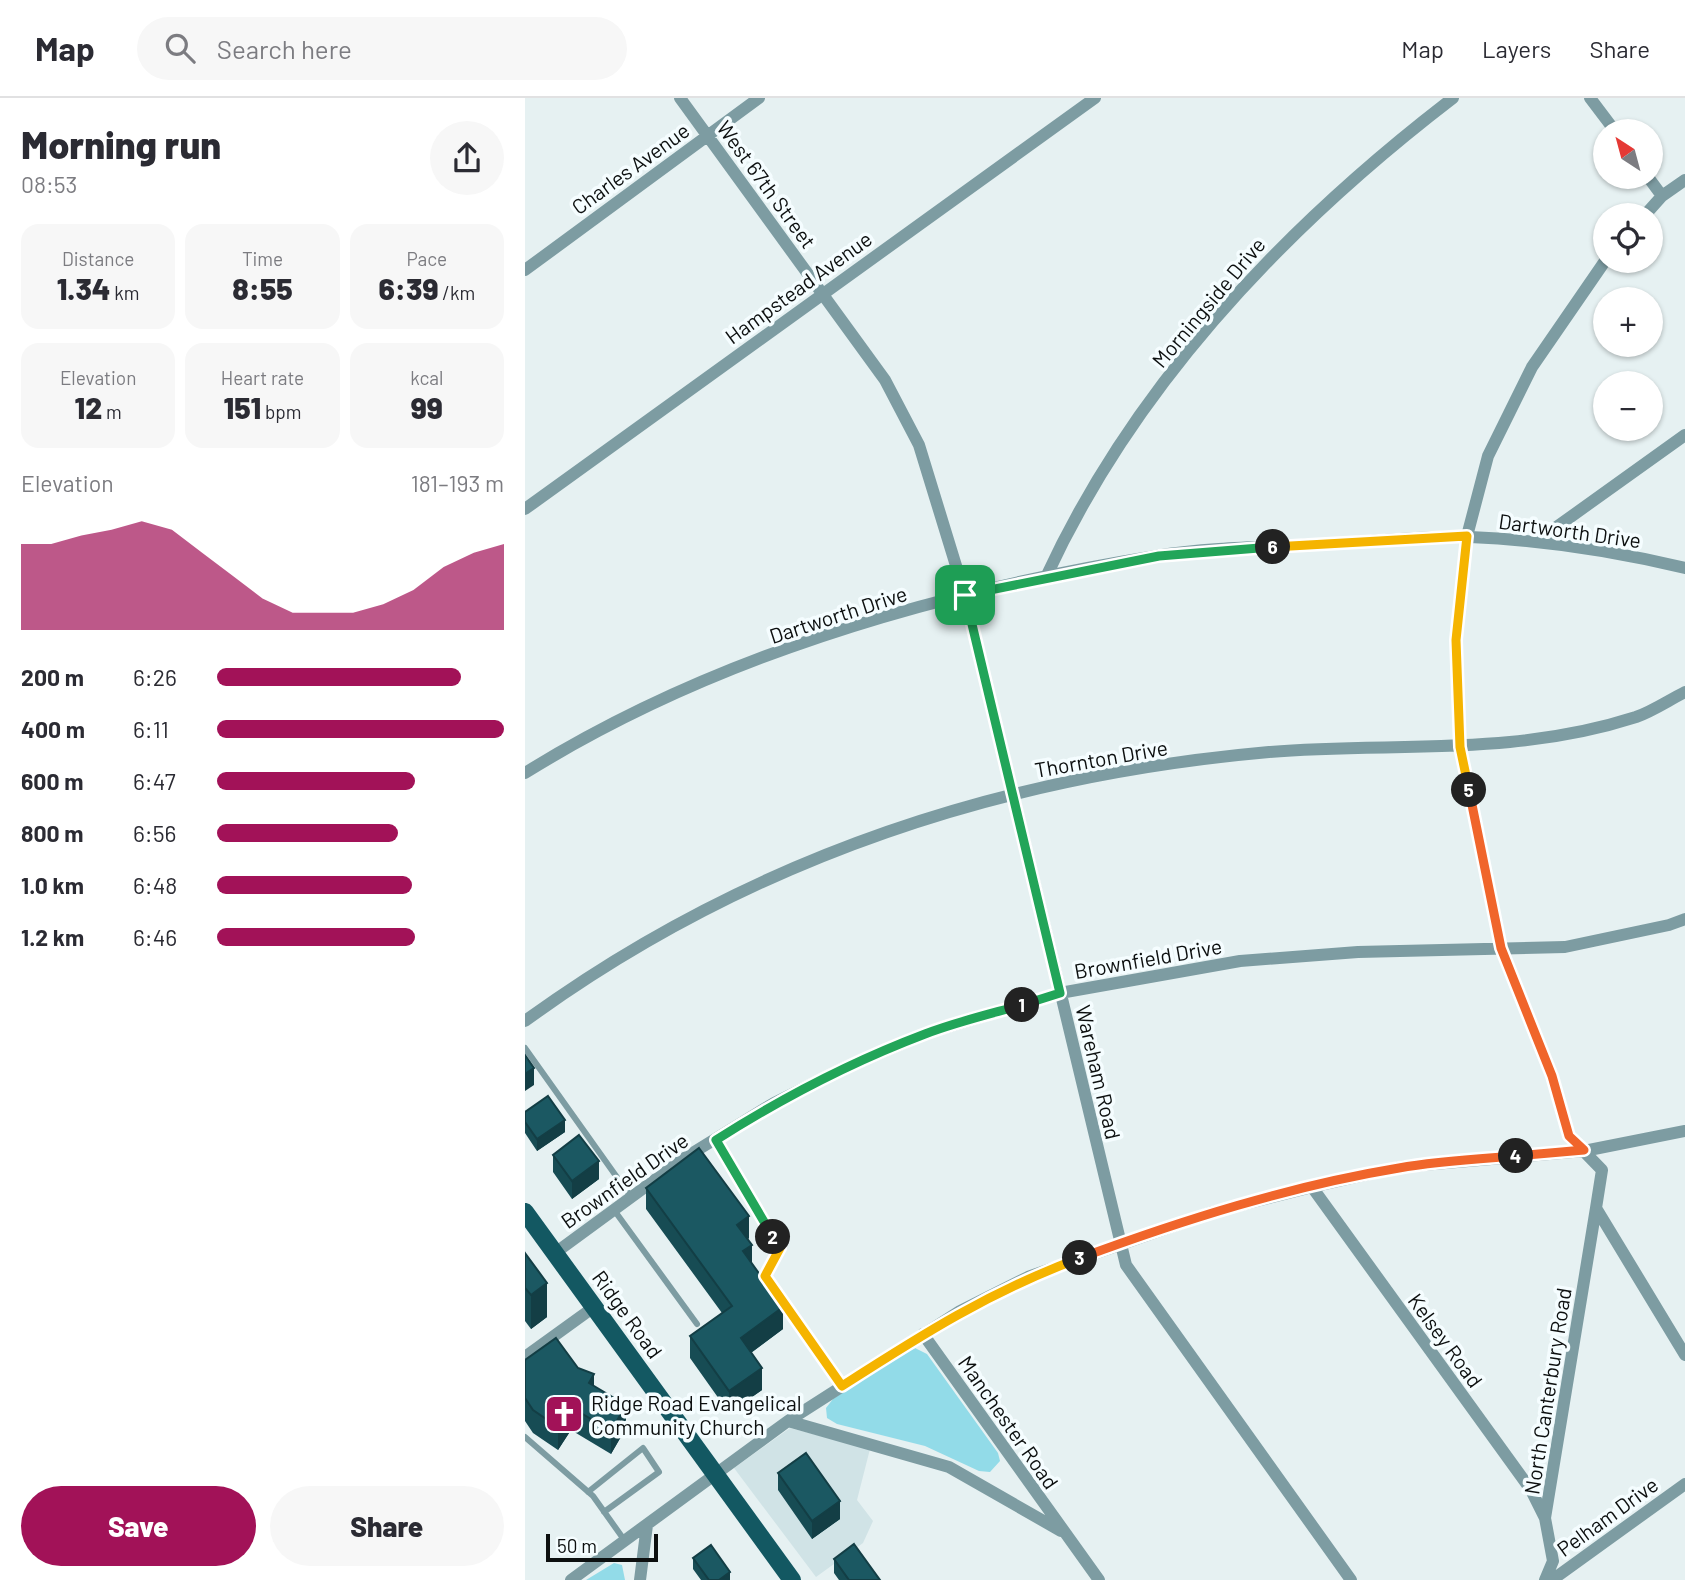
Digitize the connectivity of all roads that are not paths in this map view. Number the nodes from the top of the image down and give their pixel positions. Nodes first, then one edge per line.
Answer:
1 (680, 98) edge
2 (759, 98) edge
3 (1095, 98) edge
4 (1453, 98) edge
5 (1590, 98) edge
6 (1606, 119) edge
7 (707, 136) junction
8 (1685, 180) edge
9 (1656, 189) edge
10 (1662, 197) junction
11 (1656, 203) edge
12 (525, 270) edge
13 (1597, 273) edge
14 (822, 293) junction
15 (1685, 435) edge
16 (525, 509) edge
17 (1467, 536) junction
18 (1537, 541) junction
19 (1685, 568) edge
20 (1046, 577) junction
21 (965, 595) junction
22 (1685, 692) edge
23 (1460, 747) junction
24 (525, 773) edge
25 (1013, 793) junction
26 (1685, 919) edge
27 (1501, 948) junction
28 (1060, 993) junction
29 (525, 1021) edge
30 (525, 1048) edge
31 (1685, 1131) edge
32 (716, 1140) junction
33 (1584, 1150) junction
34 (1312, 1187) junction
35 (631, 1197) junction
36 (1596, 1208) junction
37 (614, 1210) junction
38 (525, 1212) edge
39 (1120, 1243) junction
40 (555, 1253) junction
41 (594, 1307) junction
42 (697, 1324) dead end
43 (923, 1334) junction
44 (1685, 1355) edge
45 (525, 1357) edge
46 (842, 1386) junction
47 (789, 1421) junction
48 (525, 1437) edge
49 (716, 1475) junction
50 (1685, 1484) edge
51 (588, 1492) junction
52 (604, 1512) junction
53 (1545, 1518) junction
54 (647, 1525) junction
55 (1064, 1533) junction
56 (625, 1541) junction
57 (571, 1580) edge
58 (640, 1580) edge
59 (792, 1580) edge
60 (1099, 1580) edge
61 (1351, 1580) edge
62 (1545, 1580) edge
63 (1552, 1580) edge

1 - 7 street, West 67th Street
2 - 7 street, Charles Avenue
3 - 14 street, Hampstead Avenue
4 - 20 street, Morningside Drive
5 - 6 street
7 - 12 street, Charles Avenue
7 - 14 street, West 67th Street
8 - 10 street
9 - 10 street
10 - 11 street
13 - 17 street
14 - 16 street, Hampstead Avenue
14 - 21 street, Wareham Road
15 - 18 street
17 - 18 street, Dartworth Drive
17 - 20 street, Dartworth Drive
17 - 23 street
18 - 19 street, Dartworth Drive
20 - 21 street, Dartworth Drive
21 - 24 street, Dartworth Drive
21 - 25 street, Wareham Road
22 - 23 street, Thornton Drive
23 - 25 street, Thornton Drive
23 - 27 street
25 - 28 street, Wareham Road
25 - 29 street, Thornton Drive
26 - 27 street, Brownfield Drive
27 - 28 street, Brownfield Drive
27 - 33 street
28 - 32 street, Brownfield Drive
28 - 39 street, Wareham Road
30 - 35 lane
31 - 33 street
32 - 35 street, Brownfield Drive
32 - 46 lane
33 - 34 street
33 - 36 street, North Canterbury Road
34 - 39 street
34 - 53 street, Kelsey Road
35 - 37 street, Brownfield Drive
36 - 44 street
36 - 53 street, North Canterbury Road
37 - 40 street, Brownfield Drive
37 - 42 lane
38 - 40 main road, Ridge Road
39 - 43 street
39 - 61 street, Wareham Road
40 - 41 main road, Ridge Road
41 - 45 street
41 - 49 main road, Ridge Road
43 - 46 street
43 - 55 street, Manchester Road
46 - 47 street
47 - 49 street
47 - 55 street, Manchester Road
48 - 51 lane
49 - 54 street
49 - 59 main road, Ridge Road
50 - 63 street, Pelham Drive
51 - 52 lane
51 - 52 lane
52 - 56 lane
53 - 62 street, North Canterbury Road
54 - 56 street
54 - 58 street
55 - 60 street, Manchester Road
56 - 57 street

